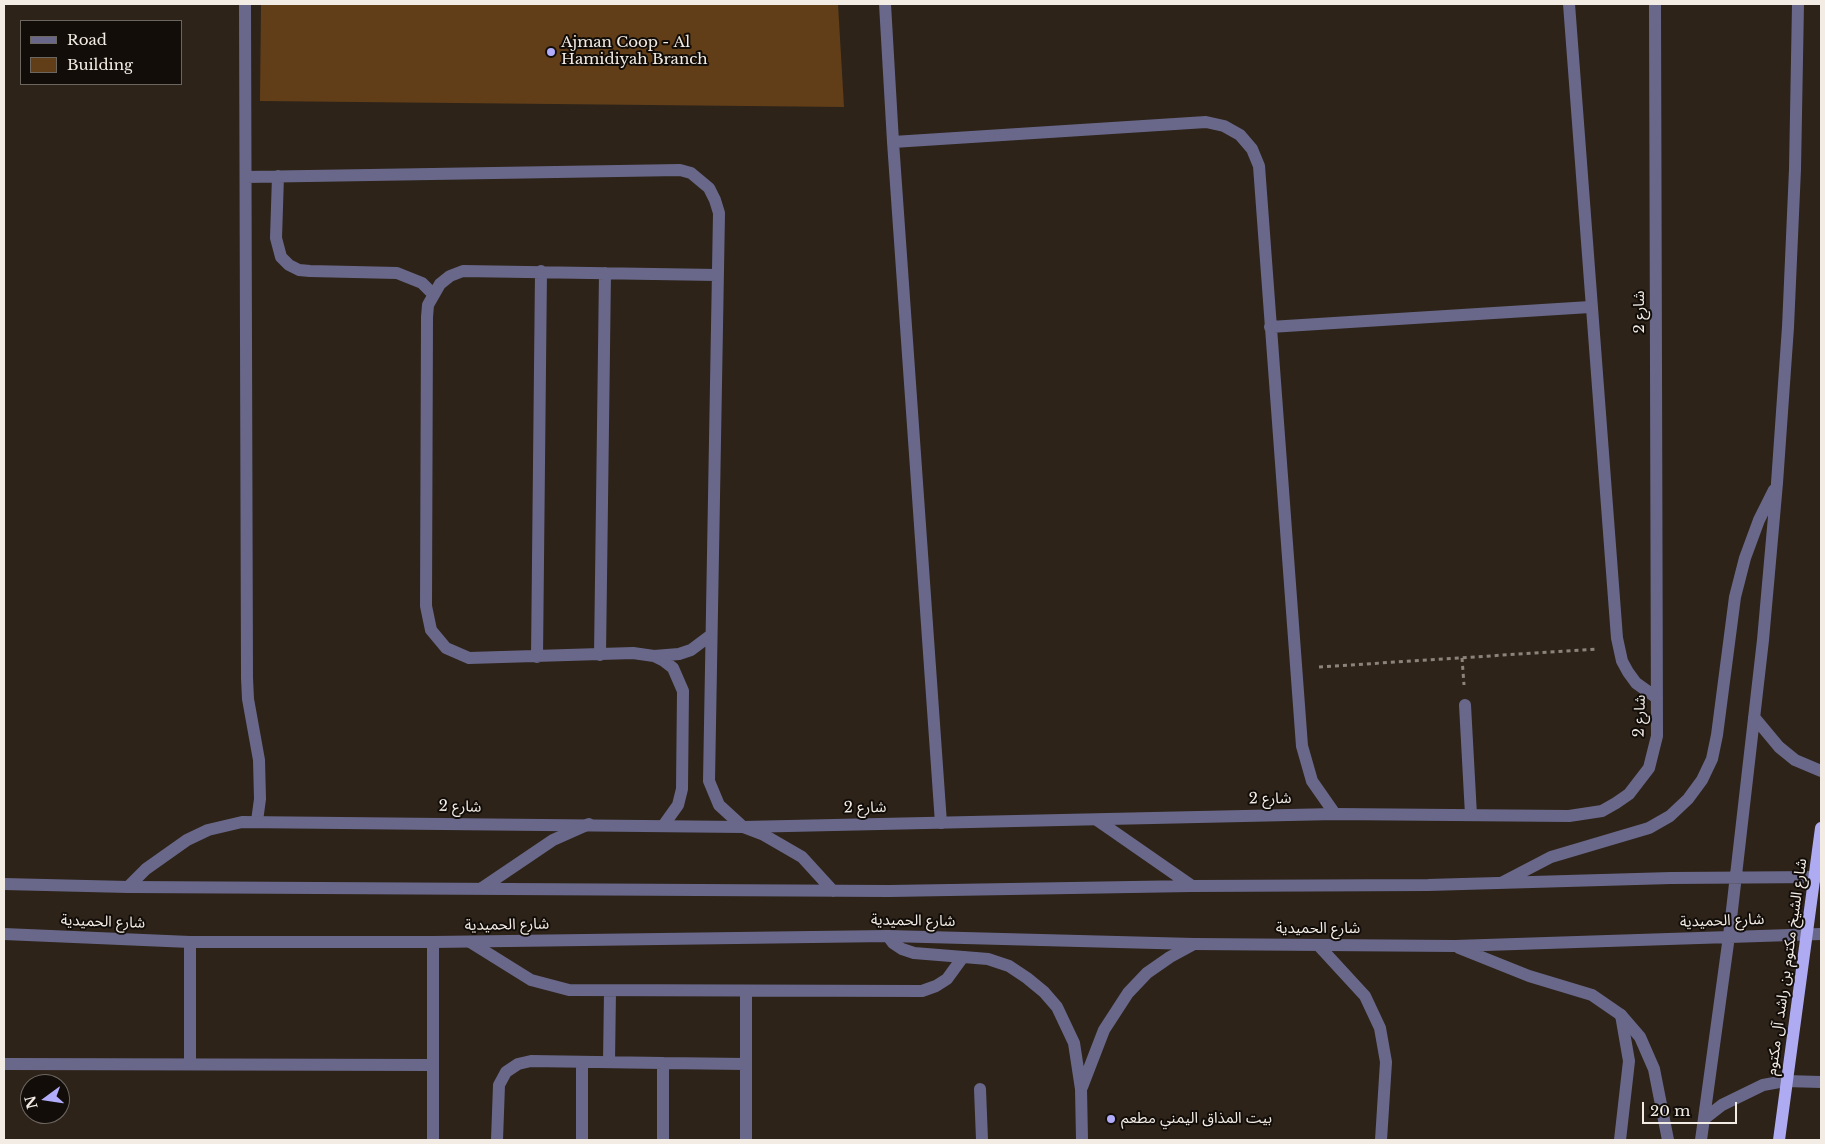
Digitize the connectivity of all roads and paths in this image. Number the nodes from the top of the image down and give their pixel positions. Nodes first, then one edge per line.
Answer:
1 (245, 4) edge
2 (885, 4) edge
3 (1569, 4) edge
4 (1655, 4) edge
5 (1798, 4) edge
6 (893, 142) junction
7 (278, 176) junction
8 (246, 177) junction
9 (541, 272) junction
10 (605, 273) junction
11 (718, 275) junction
12 (433, 294) junction
13 (1590, 307) junction
14 (1270, 327) junction
15 (1778, 483) junction
16 (711, 635) junction
17 (1618, 648) junction
18 (600, 654) junction
19 (537, 656) junction
20 (654, 656) junction
21 (1296, 668) junction
22 (1657, 698) junction
23 (1465, 705) dead end
24 (1754, 717) junction
25 (1821, 771) edge
26 (1335, 814) junction
27 (1470, 815) junction
28 (1097, 820) junction
29 (257, 821) junction
30 (941, 823) junction
31 (589, 824) junction
32 (663, 826) junction
33 (743, 827) junction
34 (1821, 828) edge
35 (1734, 877) junction
36 (1821, 877) edge
37 (1502, 883) junction
38 (4, 884) edge
39 (1192, 886) junction
40 (128, 887) junction
41 (480, 889) junction
42 (833, 891) junction
43 (4, 934) edge
44 (1821, 934) edge
45 (888, 936) junction
46 (1729, 936) junction
47 (190, 942) junction
48 (433, 942) junction
49 (470, 942) junction
50 (1194, 944) junction
51 (1319, 946) junction
52 (1455, 946) junction
53 (963, 957) junction
54 (610, 991) junction
55 (746, 991) junction
56 (1621, 1015) junction
57 (582, 1062) junction
58 (609, 1062) junction
59 (663, 1063) junction
60 (4, 1064) edge
61 (190, 1064) junction
62 (746, 1064) junction
63 (433, 1065) junction
64 (1821, 1082) edge
65 (980, 1089) dead end
66 (1081, 1089) junction
67 (1704, 1119) junction
68 (433, 1140) edge
69 (497, 1140) edge
70 (582, 1140) edge
71 (663, 1140) edge
72 (746, 1140) edge
73 (982, 1140) edge
74 (1082, 1140) edge
75 (1381, 1140) edge
76 (1620, 1140) edge
77 (1668, 1140) edge
78 (1701, 1140) edge
79 (1779, 1140) edge

1 - 8 street
2 - 6 street
3 - 13 street
4 - 22 street, شارع 2
5 - 15 street
6 - 14 street
6 - 30 street
7 - 8 street
7 - 11 street
7 - 12 street
8 - 29 street
9 - 10 street
9 - 12 street
9 - 19 street
10 - 11 street
10 - 18 street
11 - 16 street
12 - 19 street
13 - 14 street
13 - 17 street
14 - 21 street
15 - 24 street
15 - 37 street
16 - 20 street
16 - 33 street
17 - 21 path
17 - 22 street
18 - 19 street
18 - 20 street
20 - 32 street
21 - 26 street
22 - 27 street, شارع 2
23 - 27 street
24 - 25 street
24 - 35 street
26 - 27 street, شارع 2
26 - 28 street, شارع 2
28 - 30 street, شارع 2
28 - 39 street
29 - 31 street, شارع 2
29 - 40 street, شارع 2
30 - 33 street, شارع 2
31 - 32 street, شارع 2
31 - 41 street
32 - 33 street, شارع 2
33 - 42 street
34 - 79 main road, شارع الشيخ مكتوم بن راشد آل مكتوم, bridge
35 - 36 street, شارع الحميدية
35 - 37 street, شارع الحميدية
35 - 46 street
37 - 39 street, شارع الحميدية
38 - 40 street, شارع الحميدية
39 - 42 street, شارع الحميدية
40 - 41 street, شارع الحميدية
41 - 42 street, شارع الحميدية
43 - 47 street, شارع الحميدية
44 - 46 street, شارع الحميدية
45 - 49 street, شارع الحميدية
45 - 50 street, شارع الحميدية
45 - 53 street
46 - 52 street, شارع الحميدية
46 - 67 street
47 - 48 street, شارع الحميدية
47 - 61 street
48 - 49 street, شارع الحميدية
48 - 63 street
49 - 54 street
50 - 51 street, شارع الحميدية
50 - 66 street
51 - 52 street, شارع الحميدية
51 - 75 street
52 - 56 street
53 - 55 street
53 - 66 street
54 - 55 street
54 - 58 street
55 - 62 street
56 - 76 street
56 - 77 street
57 - 58 street
57 - 69 street
57 - 70 street
58 - 59 street
59 - 62 street
59 - 71 street
60 - 61 street
61 - 63 street
62 - 72 street
63 - 68 street
64 - 67 street
65 - 73 street
66 - 74 street
67 - 78 street

